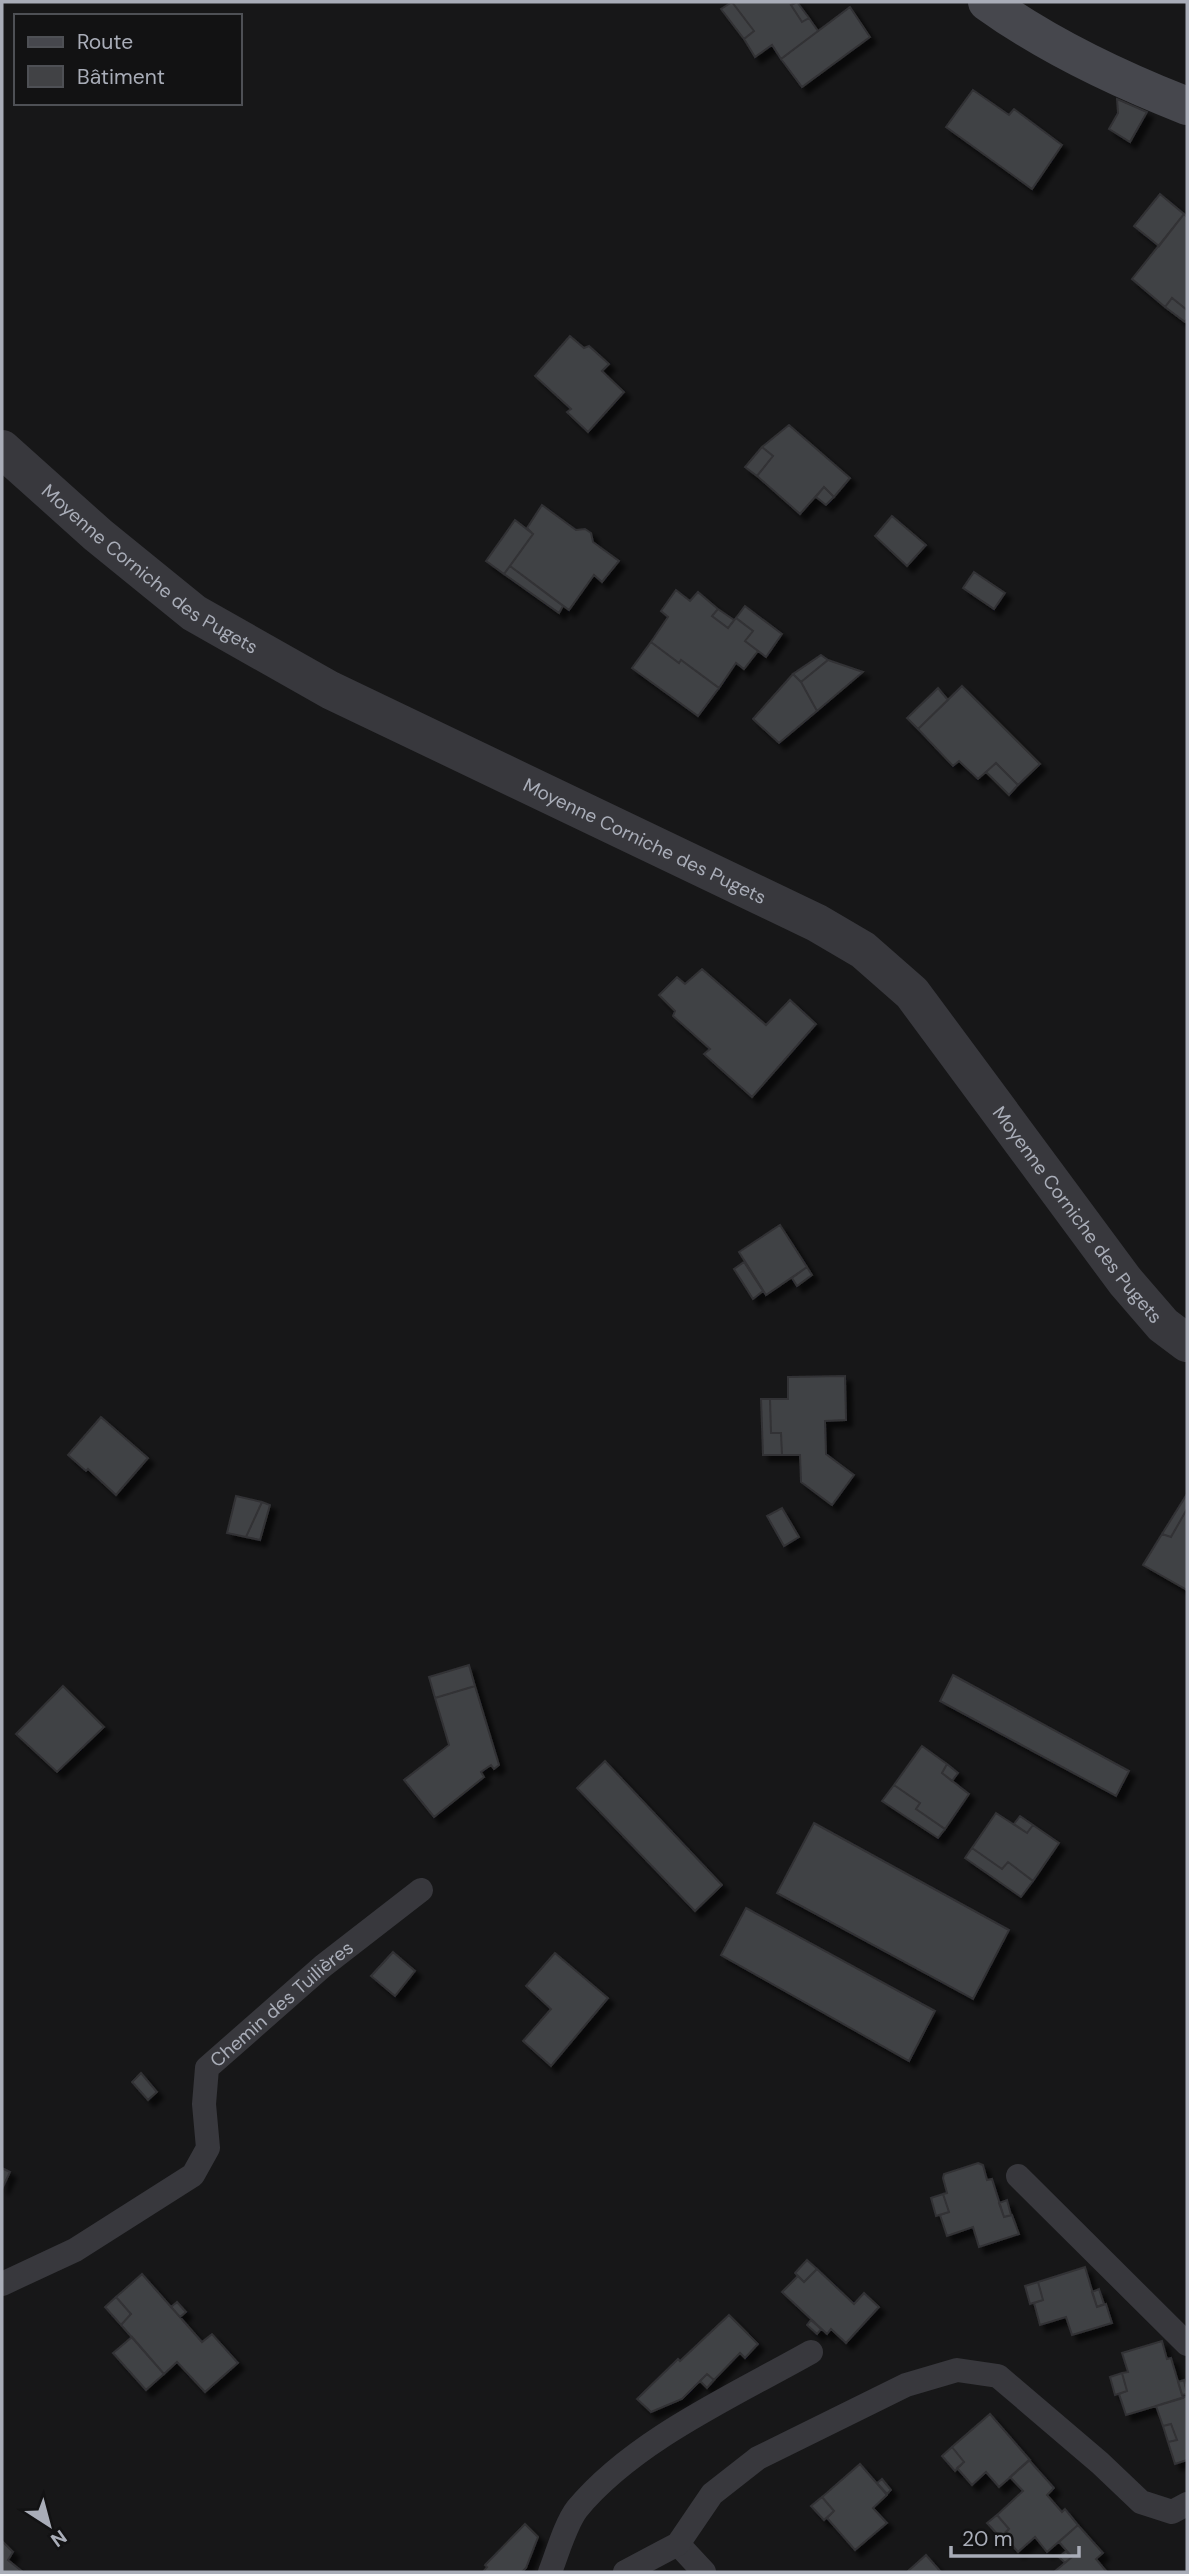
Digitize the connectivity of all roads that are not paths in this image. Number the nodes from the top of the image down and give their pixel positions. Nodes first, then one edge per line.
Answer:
1 (987, 2) edge
2 (1187, 106) edge
3 (2, 449) edge
4 (1187, 1343) edge
5 (421, 1890) dead end
6 (1018, 2176) dead end
7 (2, 2284) edge
8 (1187, 2344) edge
9 (811, 2352) dead end
10 (1187, 2504) edge
11 (678, 2544) junction
12 (550, 2572) edge
13 (625, 2572) edge
14 (704, 2572) edge

1 - 2 main road
3 - 4 street, Moyenne Corniche des Pugets
5 - 7 lane, Chemin des Tuilières
6 - 8 lane
9 - 12 lane
10 - 11 lane
11 - 13 lane
11 - 14 lane

